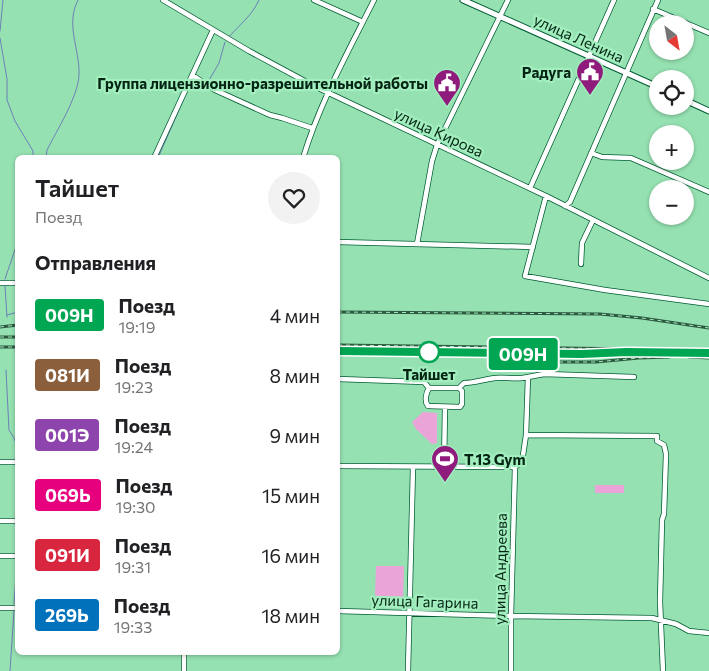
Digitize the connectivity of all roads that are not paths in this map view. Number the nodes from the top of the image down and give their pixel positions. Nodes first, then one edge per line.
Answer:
1 (165, 0) edge
2 (314, 0) edge
3 (374, 0) edge
4 (463, 0) edge
5 (508, 0) edge
6 (614, 0) edge
7 (658, 0) edge
8 (653, 9) junction
9 (500, 16) junction
10 (363, 22) junction
11 (213, 30) junction
12 (709, 33) edge
13 (590, 57) junction
14 (627, 73) junction
15 (195, 77) dead end
16 (649, 83) edge
17 (328, 93) junction
18 (694, 104) edge
19 (709, 111) edge
20 (312, 128) junction
21 (437, 145) junction
22 (592, 153) junction
23 (155, 155) edge
24 (304, 155) edge
25 (530, 188) junction
26 (709, 192) edge
27 (546, 196) junction
28 (565, 206) junction
29 (593, 220) junction
30 (340, 242) edge
31 (417, 244) junction
32 (533, 246) junction
33 (581, 264) dead end
34 (709, 278) edge
35 (0, 283) edge
36 (15, 283) edge
37 (709, 304) edge
38 (528, 377) junction
39 (634, 377) dead end
40 (340, 379) edge
41 (429, 388) junction
42 (459, 388) junction
43 (446, 407) junction
44 (526, 434) junction
45 (0, 462) edge
46 (15, 462) edge
47 (340, 466) edge
48 (414, 467) junction
49 (444, 467) junction
50 (515, 467) junction
51 (0, 521) edge
52 (15, 521) edge
53 (0, 556) edge
54 (15, 556) edge
55 (0, 608) edge
56 (15, 608) edge
57 (340, 611) edge
58 (408, 614) junction
59 (511, 616) junction
60 (661, 619) junction
61 (709, 633) edge
62 (184, 655) edge
63 (184, 671) edge
64 (408, 671) edge
65 (511, 671) edge
66 (663, 671) edge

1 - 11 street, улица Кирова
2 - 10 street
3 - 10 street
4 - 9 main road, улица Ленина
5 - 9 street
6 - 13 street
7 - 8 street
8 - 12 street
8 - 14 street
9 - 13 main road, улица Ленина
9 - 21 street
10 - 17 street
11 - 17 street, улица Кирова
11 - 23 street
13 - 14 main road, улица Ленина
13 - 25 street
14 - 16 main road, улица Ленина
14 - 22 street
15 - 20 street
17 - 20 street
17 - 21 street, улица Кирова
18 - 19 main road
20 - 24 street
21 - 25 street, улица Кирова
21 - 31 street
22 - 26 street
22 - 28 street
25 - 27 street, улица Кирова
27 - 28 street, улица Кирова
27 - 32 street
28 - 29 street, улица Кирова
29 - 33 street
29 - 34 street, улица Кирова
30 - 31 street
31 - 32 street
32 - 37 street
35 - 36 street
38 - 39 street
38 - 42 street
38 - 44 street
40 - 41 street
41 - 42 street
41 - 43 street
42 - 43 street
43 - 49 street
44 - 50 street
44 - 60 street
45 - 46 street
47 - 48 street
48 - 49 street
48 - 58 street
49 - 50 street
50 - 59 street, улица Андреева
51 - 52 street
53 - 54 street
55 - 56 street
57 - 58 street, улица Гагарина
58 - 59 street, улица Гагарина
58 - 64 street
59 - 60 street, улица Гагарина
59 - 65 street, улица Андреева
60 - 61 street
60 - 66 street
62 - 63 street

